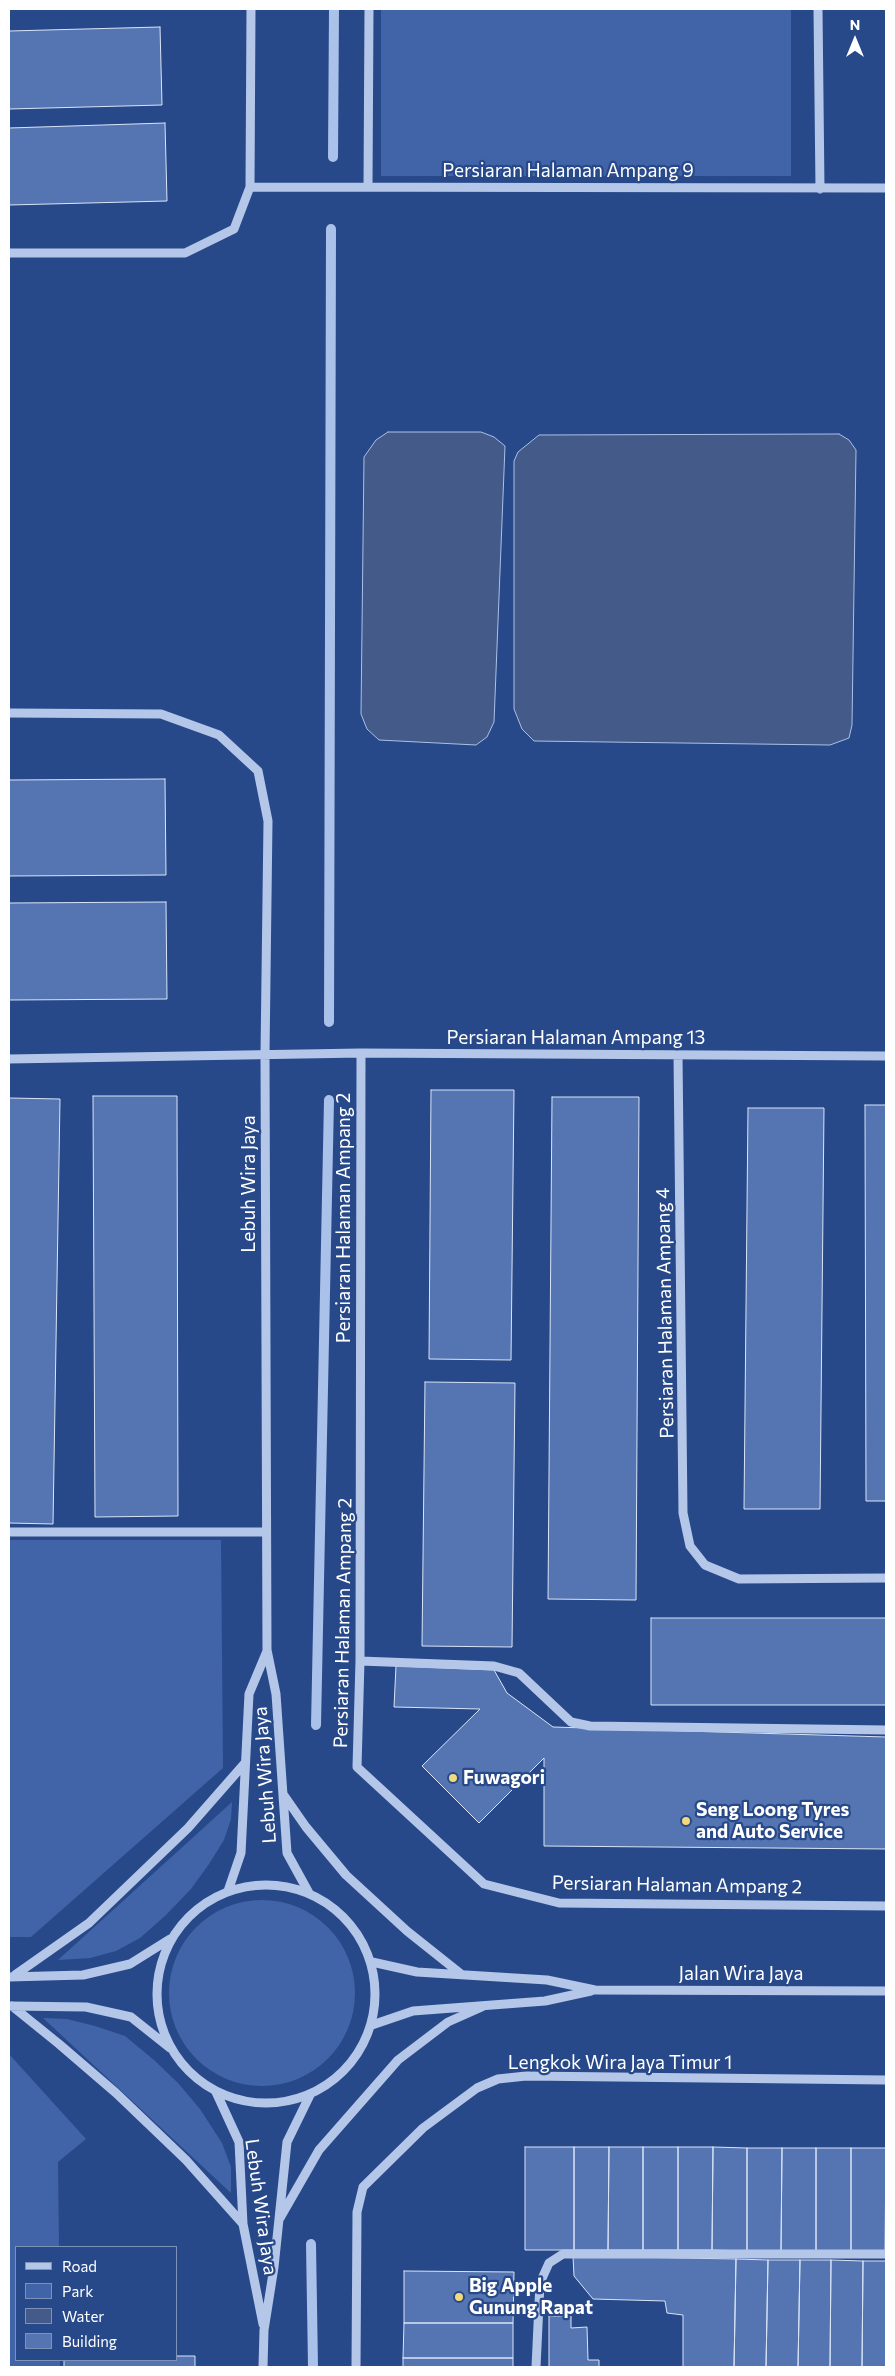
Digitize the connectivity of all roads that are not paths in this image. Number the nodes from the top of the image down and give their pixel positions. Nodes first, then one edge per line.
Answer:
1 (251, 9) edge
2 (369, 9) edge
3 (818, 9) edge
4 (368, 186) junction
5 (250, 187) junction
6 (886, 188) edge
7 (820, 189) junction
8 (9, 253) edge
9 (9, 713) edge
10 (361, 1053) junction
11 (265, 1054) junction
12 (678, 1055) junction
13 (886, 1056) edge
14 (9, 1059) edge
15 (9, 1532) edge
16 (266, 1532) junction
17 (886, 1578) edge
18 (267, 1650) junction
19 (360, 1661) junction
20 (886, 1730) edge
21 (245, 1763) junction
22 (281, 1792) junction
23 (228, 1891) junction
24 (309, 1893) junction
25 (886, 1906) edge
26 (171, 1939) junction
27 (372, 1962) junction
28 (461, 1974) junction
29 (12, 1976) edge
30 (595, 1990) junction
31 (886, 1991) edge
32 (10, 2006) edge
33 (484, 2006) junction
34 (372, 2025) junction
35 (170, 2048) junction
36 (886, 2080) edge
37 (216, 2092) junction
38 (310, 2094) junction
39 (280, 2218) junction
40 (243, 2224) junction
41 (886, 2254) edge
42 (264, 2330) junction
43 (263, 2367) edge
44 (356, 2367) edge
45 (536, 2367) edge

1 - 5 street
2 - 4 street
3 - 7 street
4 - 5 street, Persiaran Halaman Ampang 9
4 - 7 street, Persiaran Halaman Ampang 9
5 - 8 street
6 - 7 street, Persiaran Halaman Ampang 9
9 - 11 street, Lebuh Wira Jaya
10 - 11 street, Persiaran Halaman Ampang 13
10 - 12 street, Persiaran Halaman Ampang 13
10 - 19 street, Persiaran Halaman Ampang 2
11 - 14 street, Persiaran Halaman Ampang 13
11 - 16 street, Lebuh Wira Jaya
12 - 13 street, Persiaran Halaman Ampang 13
12 - 17 street, Persiaran Halaman Ampang 4
15 - 16 street
16 - 18 street, Lebuh Wira Jaya
18 - 21 street, Lebuh Wira Jaya
18 - 22 street, Lebuh Wira Jaya
19 - 20 street
19 - 25 street, Persiaran Halaman Ampang 2
21 - 23 street, Lebuh Wira Jaya
21 - 29 street
22 - 24 street, Lebuh Wira Jaya
22 - 28 street
23 - 24 street
23 - 26 street
24 - 27 street
26 - 29 street
26 - 35 street
27 - 28 street, Jalan Wira Jaya
27 - 34 street
28 - 30 street, Jalan Wira Jaya
30 - 31 street, Jalan Wira Jaya
30 - 33 street, Jalan Wira Jaya
32 - 35 street
32 - 40 street
33 - 34 street, Jalan Wira Jaya
33 - 39 street
34 - 38 street
35 - 37 street
36 - 44 street, Lengkok Wira Jaya Timur 1
37 - 38 street
37 - 40 street, Lebuh Wira Jaya
38 - 39 street, Lebuh Wira Jaya
39 - 42 street, Lebuh Wira Jaya
40 - 42 street, Lebuh Wira Jaya
41 - 45 street
42 - 43 street, Lebuh Wira Jaya

